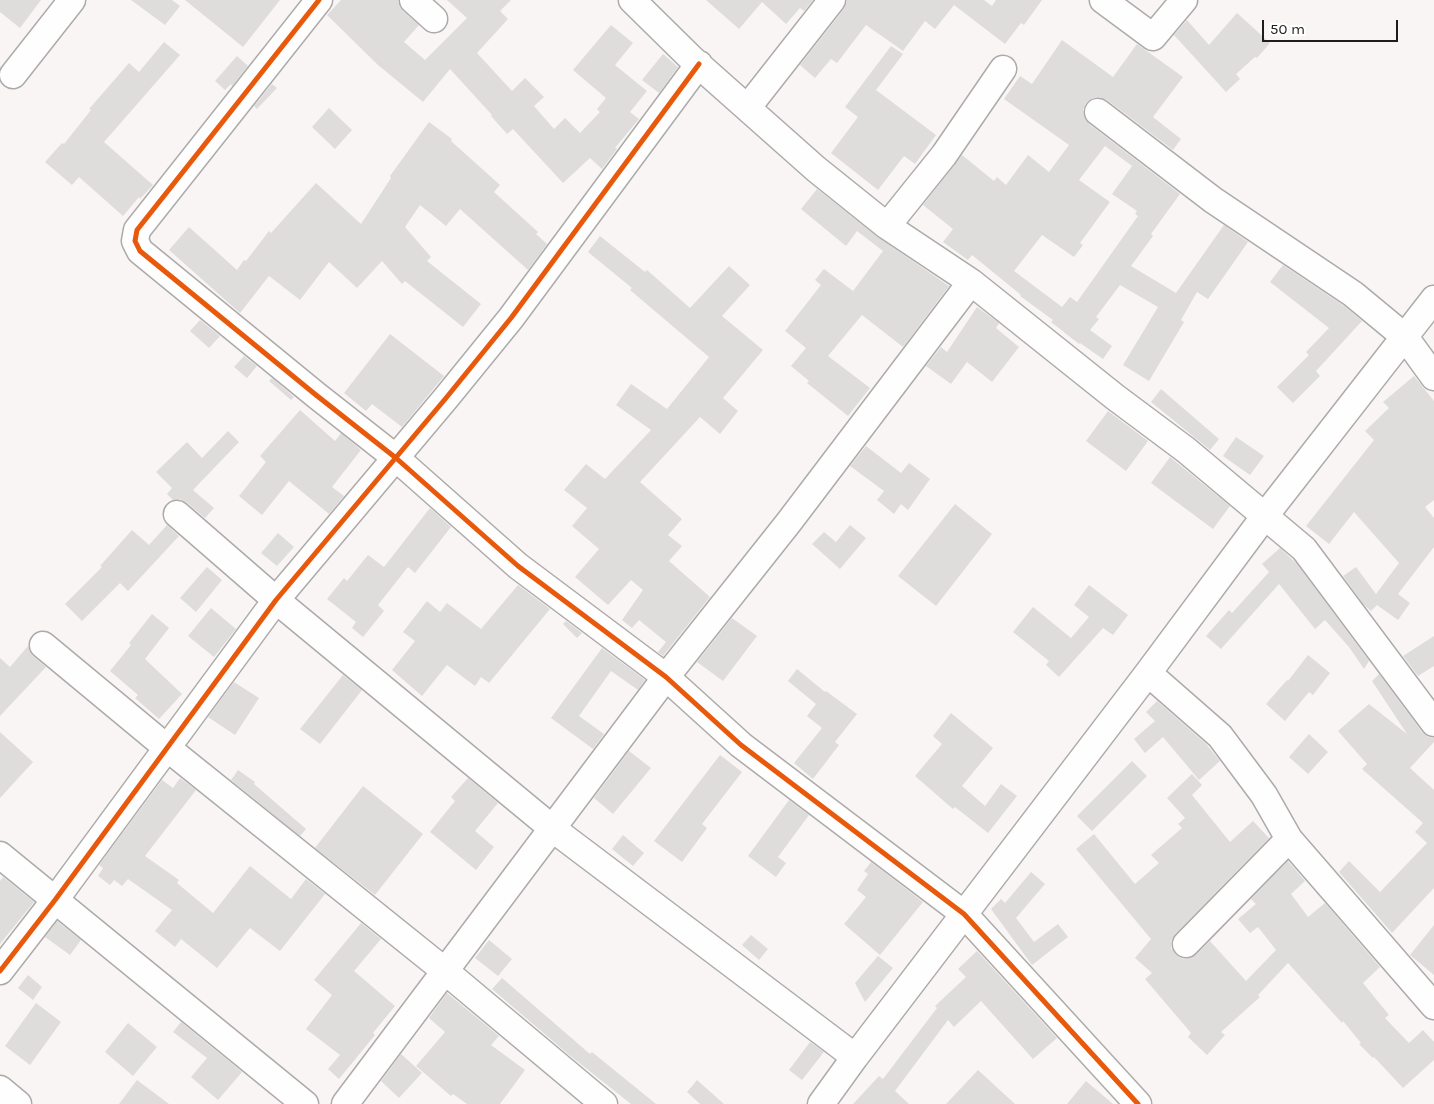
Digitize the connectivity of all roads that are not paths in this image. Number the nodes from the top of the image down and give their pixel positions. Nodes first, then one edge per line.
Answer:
1 (72, 0) edge
2 (319, 0) edge
3 (413, 0) edge
4 (632, 0) edge
5 (832, 0) edge
6 (1103, 0) edge
7 (1184, 0) edge
8 (434, 19) dead end
9 (699, 64) junction
10 (1003, 69) dead end
11 (13, 75) dead end
12 (748, 107) junction
13 (1098, 112) dead end
14 (887, 226) junction
15 (971, 282) junction
16 (1434, 299) edge
17 (1405, 337) junction
18 (1434, 377) edge
19 (396, 458) junction
20 (177, 514) dead end
21 (1264, 517) junction
22 (276, 600) junction
23 (43, 645) dead end
24 (1148, 673) junction
25 (666, 677) junction
26 (1434, 723) edge
27 (166, 747) junction
28 (553, 829) junction
29 (1289, 839) junction
30 (0, 855) edge
31 (55, 900) junction
32 (964, 914) junction
33 (1186, 944) dead end
34 (0, 971) edge
35 (445, 971) junction
36 (1434, 1006) edge
37 (855, 1057) junction
38 (0, 1089) edge
39 (1127, 1100) edge
40 (18, 1104) edge
41 (305, 1104) edge
42 (345, 1104) edge
43 (604, 1104) edge
44 (821, 1104) edge

1 - 11 street
2 - 19 street
3 - 8 street
4 - 9 street
5 - 12 street
6 - 7 street
9 - 12 street
9 - 19 street
10 - 14 street
12 - 14 street
13 - 17 street
14 - 15 street
15 - 21 street
15 - 25 street
16 - 17 street
17 - 18 street
17 - 21 street
19 - 22 street
19 - 25 street
20 - 22 street
21 - 24 street
21 - 26 street
22 - 27 street
22 - 28 street
23 - 27 street
24 - 29 street
24 - 32 street
25 - 28 street
25 - 32 street
27 - 31 street
27 - 35 street
28 - 35 street
28 - 37 street
29 - 33 street
29 - 36 street
30 - 31 street
31 - 34 street
31 - 41 street
32 - 37 street
32 - 39 street
35 - 42 street
35 - 43 street
37 - 44 street
38 - 40 street

